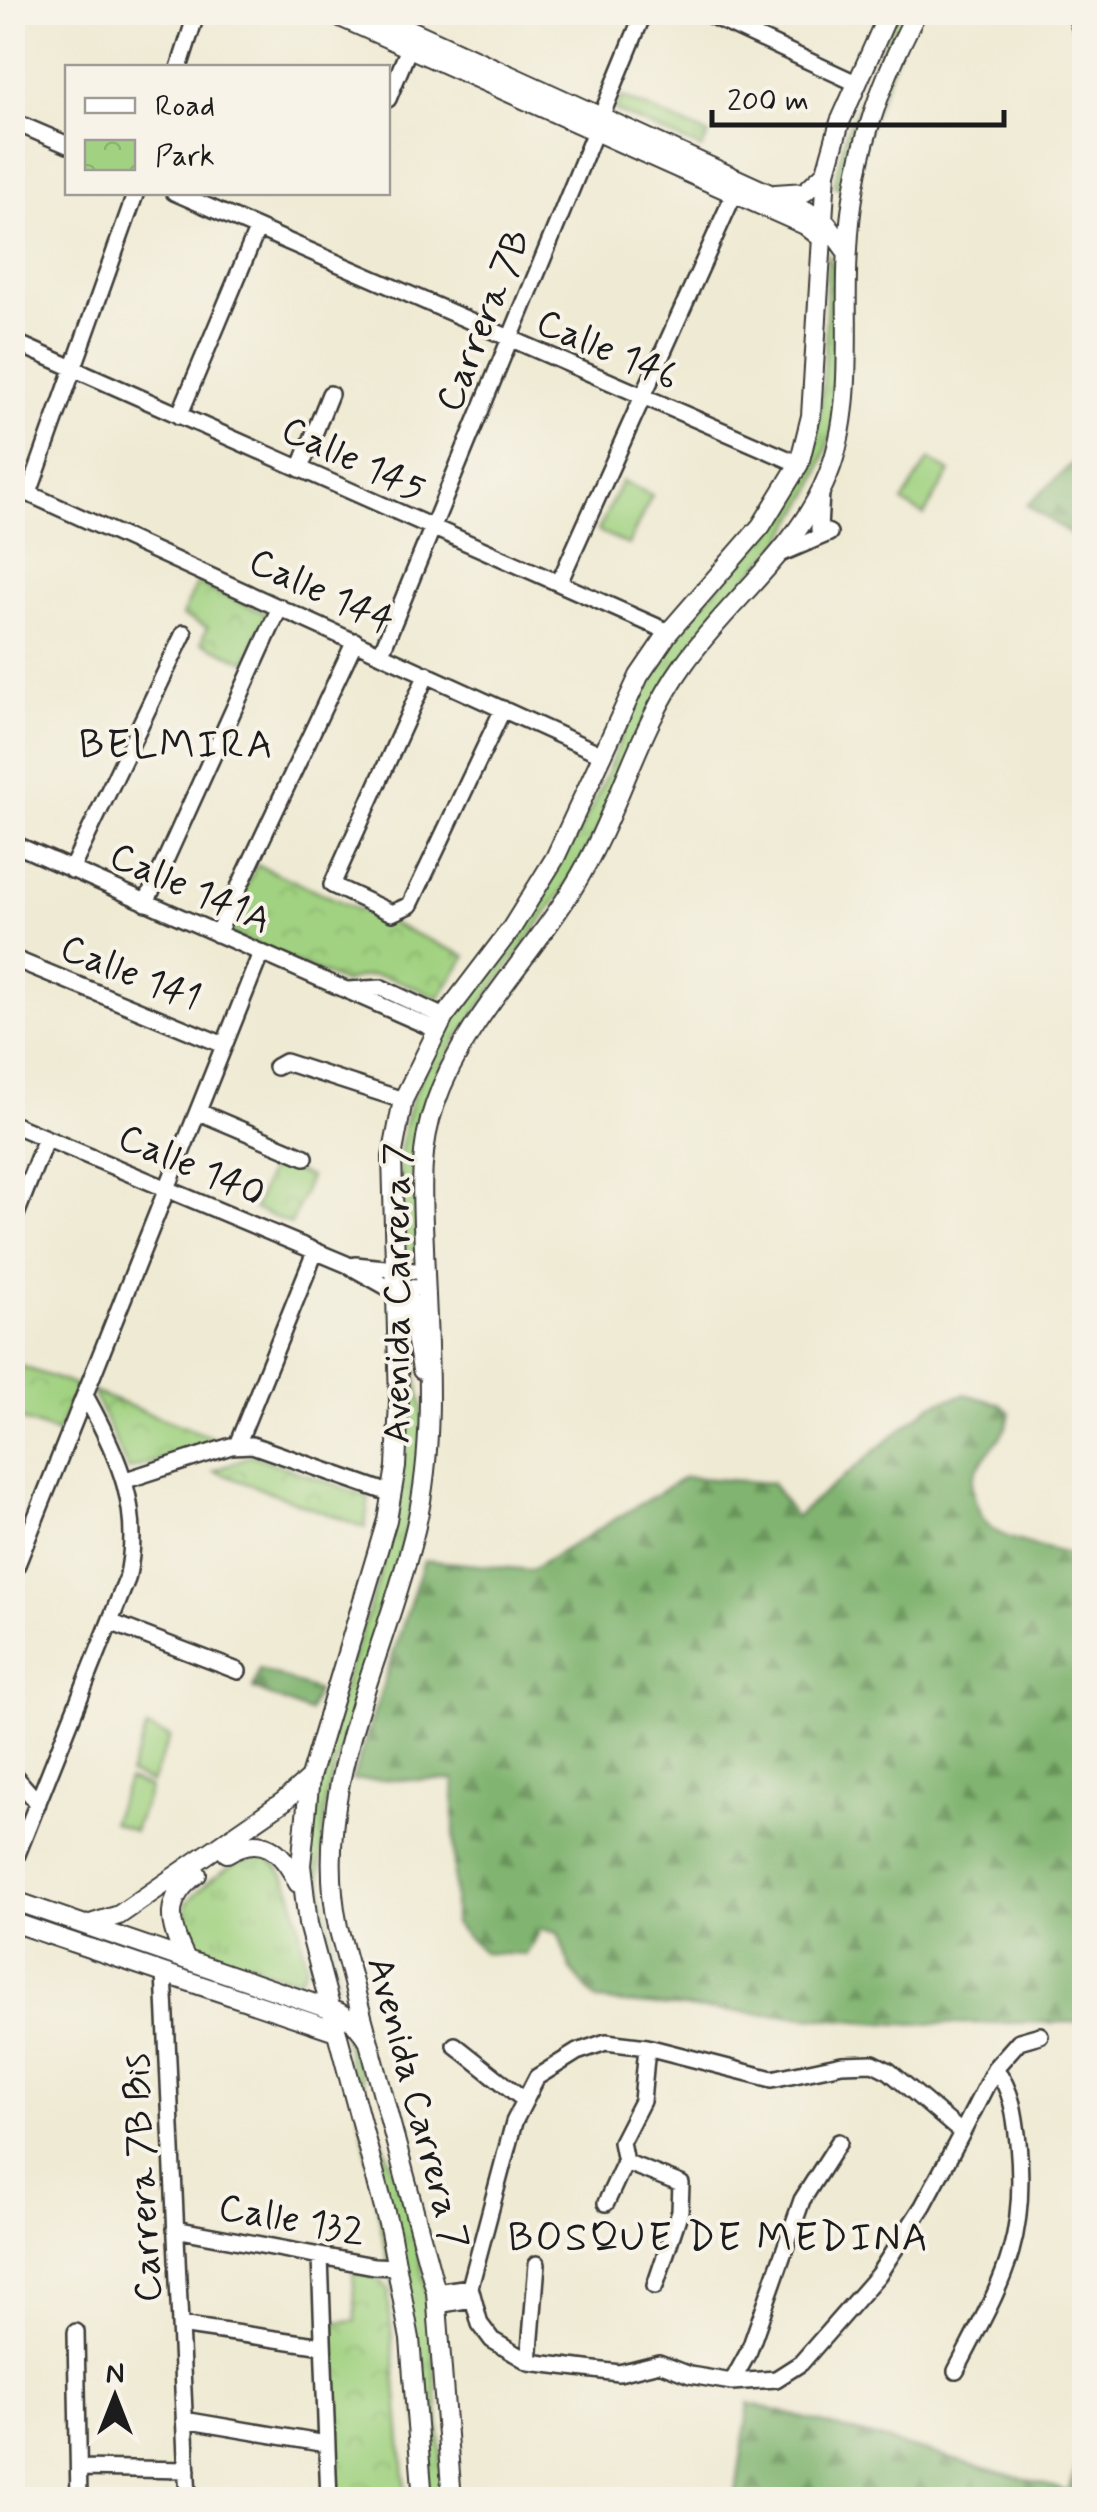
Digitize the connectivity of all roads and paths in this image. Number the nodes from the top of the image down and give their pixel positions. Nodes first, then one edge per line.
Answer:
1 (197, 12) edge
2 (329, 12) edge
3 (371, 12) edge
4 (644, 12) edge
5 (703, 12) edge
6 (889, 12) edge
7 (918, 12) edge
8 (1074, 12) edge
9 (742, 20) edge
10 (1084, 40) edge
11 (409, 48) junction
12 (180, 65) edge
13 (856, 82) junction
14 (390, 94) edge
15 (12, 121) edge
16 (598, 124) junction
17 (65, 145) edge
18 (826, 172) junction
19 (734, 194) junction
20 (771, 194) junction
21 (135, 195) edge
22 (181, 195) edge
23 (852, 196) junction
24 (819, 228) junction
25 (257, 230) junction
26 (819, 256) junction
27 (847, 257) junction
28 (509, 340) junction
29 (12, 342) edge
30 (75, 369) junction
31 (330, 394) dead end
32 (643, 398) junction
33 (179, 416) junction
34 (799, 464) junction
35 (300, 469) junction
36 (12, 486) edge
37 (821, 492) junction
38 (30, 493) junction
39 (432, 530) junction
40 (780, 554) junction
41 (558, 584) junction
42 (280, 607) junction
43 (668, 632) junction
44 (184, 633) dead end
45 (355, 642) junction
46 (381, 653) junction
47 (427, 674) junction
48 (503, 709) junction
49 (604, 755) junction
50 (12, 844) edge
51 (71, 870) junction
52 (146, 903) junction
53 (217, 934) junction
54 (261, 954) junction
55 (12, 958) edge
56 (440, 1024) junction
57 (224, 1045) junction
58 (276, 1067) dead end
59 (403, 1100) junction
60 (199, 1112) junction
61 (12, 1124) edge
62 (46, 1138) junction
63 (305, 1157) dead end
64 (170, 1190) junction
65 (12, 1225) edge
66 (315, 1252) junction
67 (425, 1280) junction
68 (398, 1283) junction
69 (429, 1387) junction
70 (86, 1397) junction
71 (237, 1445) junction
72 (126, 1480) junction
73 (392, 1494) junction
74 (12, 1576) edge
75 (110, 1622) junction
76 (238, 1671) dead end
77 (12, 1773) edge
78 (310, 1777) junction
79 (38, 1803) junction
80 (12, 1867) edge
81 (302, 1892) junction
82 (12, 1900) edge
83 (12, 1922) edge
84 (88, 1925) junction
85 (186, 1959) junction
86 (350, 1970) junction
87 (164, 1973) junction
88 (330, 2009) junction
89 (312, 2023) junction
90 (336, 2031) junction
91 (1040, 2035) dead end
92 (370, 2045) junction
93 (454, 2045) dead end
94 (647, 2047) junction
95 (995, 2068) junction
96 (523, 2100) junction
97 (962, 2134) junction
98 (840, 2142) dead end
99 (624, 2162) junction
100 (606, 2203) dead end
101 (176, 2229) junction
102 (320, 2257) junction
103 (537, 2264) dead end
104 (396, 2266) junction
105 (656, 2286) dead end
106 (471, 2293) junction
107 (437, 2299) junction
108 (180, 2325) junction
109 (76, 2332) dead end
110 (323, 2346) junction
111 (528, 2362) junction
112 (956, 2371) dead end
113 (732, 2382) junction
114 (184, 2420) junction
115 (326, 2444) junction
116 (79, 2468) junction
117 (187, 2470) junction
118 (79, 2500) edge
119 (188, 2500) edge
120 (328, 2500) edge
121 (424, 2500) edge
122 (452, 2500) edge

1 - 12 street
2 - 11 main road
3 - 16 main road
4 - 16 street, Carrera 7B
5 - 9 street
6 - 13 main road, Avenida Carrera 7
7 - 23 main road, Avenida Carrera 7
8 - 10 street
9 - 13 street
11 - 14 street
11 - 16 main road
13 - 18 main road, Avenida Carrera 7
15 - 17 street
16 - 19 main road
16 - 20 main road
16 - 28 street, Carrera 7B
18 - 20 main road
18 - 24 main road, Avenida Carrera 7
19 - 24 main road
19 - 32 street
20 - 24 main road
21 - 30 street
22 - 25 street, Calle 146
23 - 24 main road
23 - 27 main road, Avenida Carrera 7
24 - 26 main road, Avenida Carrera 7
24 - 27 main road
25 - 28 street, Calle 146
25 - 33 street
26 - 27 main road
26 - 34 main road, Avenida Carrera 7
27 - 37 main road, Avenida Carrera 7
28 - 32 street, Calle 146
28 - 39 street, Carrera 7B
29 - 30 street, Calle 145
30 - 33 street, Calle 145
30 - 38 street
31 - 35 street
32 - 34 street, Calle 146
32 - 41 street
33 - 35 street, Calle 145
34 - 43 main road, Avenida Carrera 7
35 - 39 street, Calle 145
36 - 38 street, Calle 144
37 - 40 main road, Avenida Carrera 7
37 - 40 street
38 - 42 street, Calle 144
39 - 41 street, Calle 145
39 - 46 street, Carrera 7B
40 - 67 main road, Avenida Carrera 7
41 - 43 street, Calle 145
42 - 45 street, Calle 144
42 - 52 street
43 - 49 main road, Avenida Carrera 7
44 - 51 street
45 - 46 street, Calle 144
45 - 53 street
46 - 47 street, Calle 144
47 - 48 street, Calle 144
47 - 48 street
48 - 49 street, Calle 144
49 - 56 main road, Avenida Carrera 7
50 - 51 street, Calle 141A
51 - 52 street, Calle 141A
52 - 53 street, Calle 141A
53 - 54 street, Calle 141A
54 - 56 street, Calle 141A
54 - 57 street
55 - 57 street, Calle 141
56 - 59 main road, Avenida Carrera 7
57 - 60 street
58 - 59 street
59 - 68 main road, Avenida Carrera 7
60 - 63 street
60 - 64 street
61 - 62 street, Calle 140
62 - 64 street, Calle 140
62 - 65 street
64 - 66 street, Calle 140
64 - 70 street
66 - 68 street, Calle 140
66 - 71 street
67 - 68 street, Calle 140
67 - 69 main road, Avenida Carrera 7
68 - 69 main road
68 - 73 main road, Avenida Carrera 7
69 - 86 main road, Avenida Carrera 7
70 - 72 street
70 - 74 street
71 - 72 street
71 - 73 street
72 - 75 street
73 - 78 main road, Avenida Carrera 7
75 - 76 street
75 - 79 street
77 - 79 street
78 - 81 main road, Avenida Carrera 7
78 - 84 main road
79 - 80 street
81 - 85 main road
81 - 88 main road, Avenida Carrera 7
82 - 84 main road
83 - 87 main road
84 - 85 main road
85 - 88 main road
86 - 88 main road
86 - 92 main road, Avenida Carrera 7
87 - 89 main road
87 - 101 street, Carrera 7B Bis
88 - 89 main road
88 - 90 main road, Avenida Carrera 7
88 - 92 main road
89 - 90 main road
90 - 104 main road, Avenida Carrera 7
91 - 95 street
92 - 107 main road, Avenida Carrera 7
93 - 96 street
94 - 96 street
94 - 97 street
94 - 99 street
95 - 97 street
95 - 112 street
96 - 106 street
97 - 113 street
98 - 113 street
99 - 100 street
99 - 105 street
101 - 102 street, Calle 132
101 - 108 street, Carrera 7B Bis
102 - 104 street, Calle 132
102 - 110 street
103 - 111 street
104 - 121 main road, Avenida Carrera 7
106 - 107 street
106 - 111 street
107 - 122 main road, Avenida Carrera 7
108 - 110 street
108 - 114 street, Carrera 7B Bis
109 - 116 street
110 - 115 street
111 - 113 street
114 - 115 street
114 - 117 street, Carrera 7B Bis
115 - 120 street
116 - 117 street
116 - 118 street
117 - 119 street, Carrera 7B Bis

